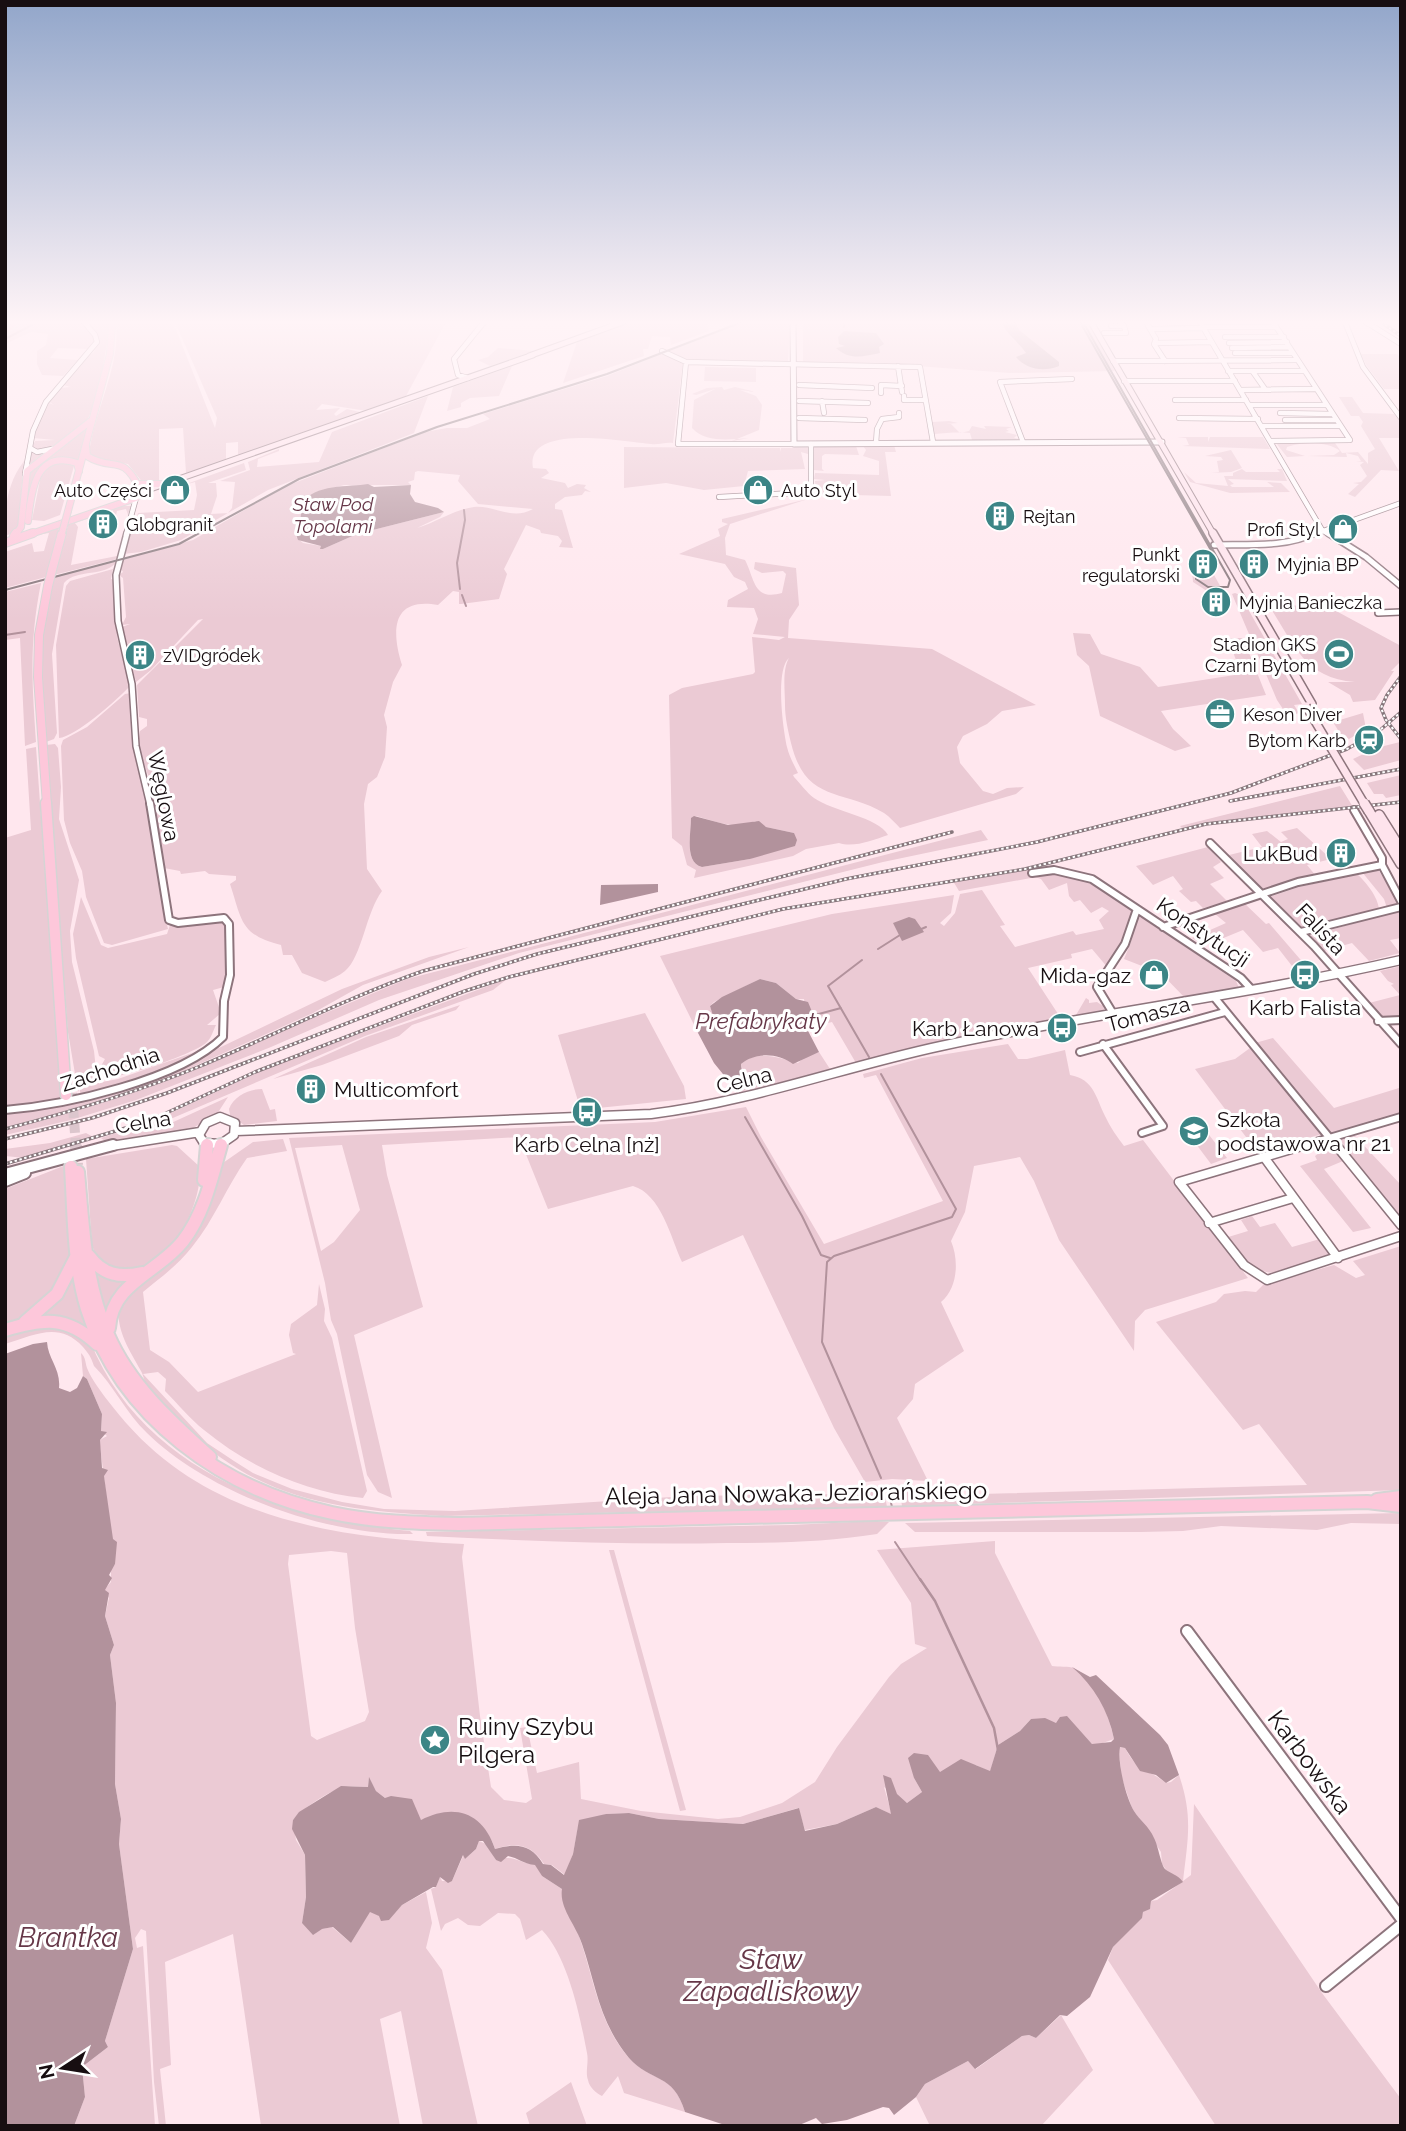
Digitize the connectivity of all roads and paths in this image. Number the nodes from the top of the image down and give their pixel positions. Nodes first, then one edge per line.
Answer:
1 (37, 421) edge
2 (89, 421) edge
3 (93, 421) edge
4 (347, 421) edge
5 (680, 421) edge
6 (797, 421) edge
7 (799, 421) edge
8 (881, 421) edge
9 (929, 421) edge
10 (1015, 421) edge
11 (1147, 421) edge
12 (1260, 421) edge
13 (1285, 421) edge
14 (1337, 421) edge
15 (1262, 426) junction
16 (1288, 426) junction
17 (1340, 426) junction
18 (1271, 441) junction
19 (1298, 441) junction
20 (1023, 442) junction
21 (1159, 442) junction
22 (288, 443) junction
23 (876, 443) junction
24 (933, 443) junction
25 (794, 444) junction
26 (811, 444) junction
27 (86, 446) junction
28 (30, 448) junction
29 (52, 449) junction
30 (111, 463) junction
31 (79, 471) junction
32 (25, 474) junction
33 (77, 481) junction
34 (136, 481) junction
35 (168, 484) junction
36 (135, 497) junction
37 (719, 497) dead end
38 (120, 501) junction
39 (1401, 503) edge
40 (29, 520) junction
41 (55, 522) junction
42 (24, 529) junction
43 (1322, 530) junction
44 (41, 531) junction
45 (14, 538) junction
46 (5, 541) edge
47 (1217, 545) junction
48 (1401, 586) edge
49 (1401, 612) edge
50 (1378, 613) dead end
51 (1354, 810) dead end
52 (1210, 843) dead end
53 (1400, 857) edge
54 (1381, 865) junction
55 (1032, 873) dead end
56 (1262, 894) junction
57 (1401, 901) edge
58 (1401, 908) edge
59 (1137, 909) junction
60 (1163, 927) junction
61 (1301, 932) junction
62 (1401, 960) edge
63 (1338, 975) junction
64 (1252, 990) junction
65 (1214, 997) junction
66 (1225, 1012) junction
67 (1114, 1015) junction
68 (1401, 1020) edge
69 (1378, 1021) junction
70 (1399, 1040) edge
71 (219, 1044) joint
72 (1103, 1044) junction
73 (1080, 1052) dead end
74 (69, 1094) tunnel mouth
75 (5, 1110) edge
76 (1401, 1117) edge
77 (236, 1131) junction
78 (200, 1132) junction
79 (1142, 1133) dead end
80 (1330, 1138) junction
81 (207, 1145) junction
82 (221, 1145) junction
83 (92, 1149) junction
84 (1264, 1157) junction
85 (74, 1166) tunnel mouth
86 (5, 1174) edge
87 (5, 1181) edge
88 (204, 1193) junction
89 (1293, 1198) junction
90 (1209, 1223) junction
91 (1401, 1225) edge
92 (1401, 1236) edge
93 (81, 1253) junction
94 (1338, 1258) junction
95 (148, 1272) junction
96 (12, 1328) edge
97 (107, 1346) junction
98 (1401, 1497) edge
99 (1367, 1502) junction
100 (1401, 1506) edge
101 (1187, 1631) dead end
102 (1401, 1918) edge
103 (1401, 1925) edge
104 (1326, 1986) dead end

1 - 28 street
2 - 29 main road
3 - 27 main road
4 - 22 main road
5 - 25 street
6 - 25 street
7 - 26 street
8 - 23 street
9 - 24 street
10 - 20 street
11 - 21 main road
12 - 15 street
13 - 16 street
14 - 17 street
15 - 16 street
15 - 18 street
16 - 17 street
16 - 19 street
17 - 19 street
18 - 19 street
18 - 43 street
20 - 21 street
20 - 24 street
21 - 47 main road
22 - 35 main road
22 - 36 main road
23 - 24 street
23 - 26 street
25 - 26 street
26 - 37 street
27 - 30 main road
27 - 31 main road
28 - 29 street
28 - 32 street
29 - 32 main road
30 - 33 main road
30 - 34 main road
31 - 33 main road
31 - 40 main road
32 - 42 main road
33 - 74 main road, bridge
34 - 35 main road
34 - 36 main road
35 - 36 main road
36 - 38 main road
36 - 71 street, Węglowa
38 - 41 main road
38 - 44 main road
39 - 43 street
40 - 41 main road
40 - 42 main road
41 - 42 main road
42 - 44 main road
42 - 45 main road
43 - 47 street
43 - 48 street
44 - 45 main road
45 - 46 main road
47 - 53 main road, bridge
49 - 50 street
51 - 54 street
52 - 56 street, Falista
54 - 56 street
54 - 57 street
55 - 59 street, Konstytucji
56 - 60 street
56 - 61 street, Falista
58 - 61 street
59 - 60 street, Konstytucji
59 - 67 street
60 - 64 street, Konstytucji
61 - 63 street, Falista
62 - 63 street, Konstytucji
63 - 64 street, Konstytucji
63 - 69 street, Falista
64 - 65 street, Celna
65 - 66 street
65 - 67 street, Celna
66 - 72 street, Tomasza
66 - 80 street
67 - 77 street, Celna
68 - 69 street
69 - 70 street, Falista
71 - 75 street, Zachodnia
72 - 73 street, Tomasza
72 - 79 street
76 - 80 street
77 - 78 street
77 - 82 street
78 - 81 street
78 - 83 street, Celna
80 - 84 street
80 - 91 street
81 - 82 street
81 - 88 main road
82 - 88 main road
83 - 86 street, Celna
83 - 87 street, Celna
84 - 89 street
84 - 90 street
85 - 93 main road, Aleja Jana Nowaka-Jeziorańskiego
88 - 95 main road
89 - 90 street
89 - 94 street
90 - 94 street
92 - 94 street
93 - 95 main road
93 - 96 main road
93 - 97 main road, Aleja Jana Nowaka-Jeziorańskiego
95 - 97 main road
96 - 97 main road
97 - 99 main road, Aleja Jana Nowaka-Jeziorańskiego
98 - 99 main road, Aleja Jana Nowaka-Jeziorańskiego
99 - 100 main road, Aleja Jana Nowaka-Jeziorańskiego
101 - 102 street, Karbowska
103 - 104 street

